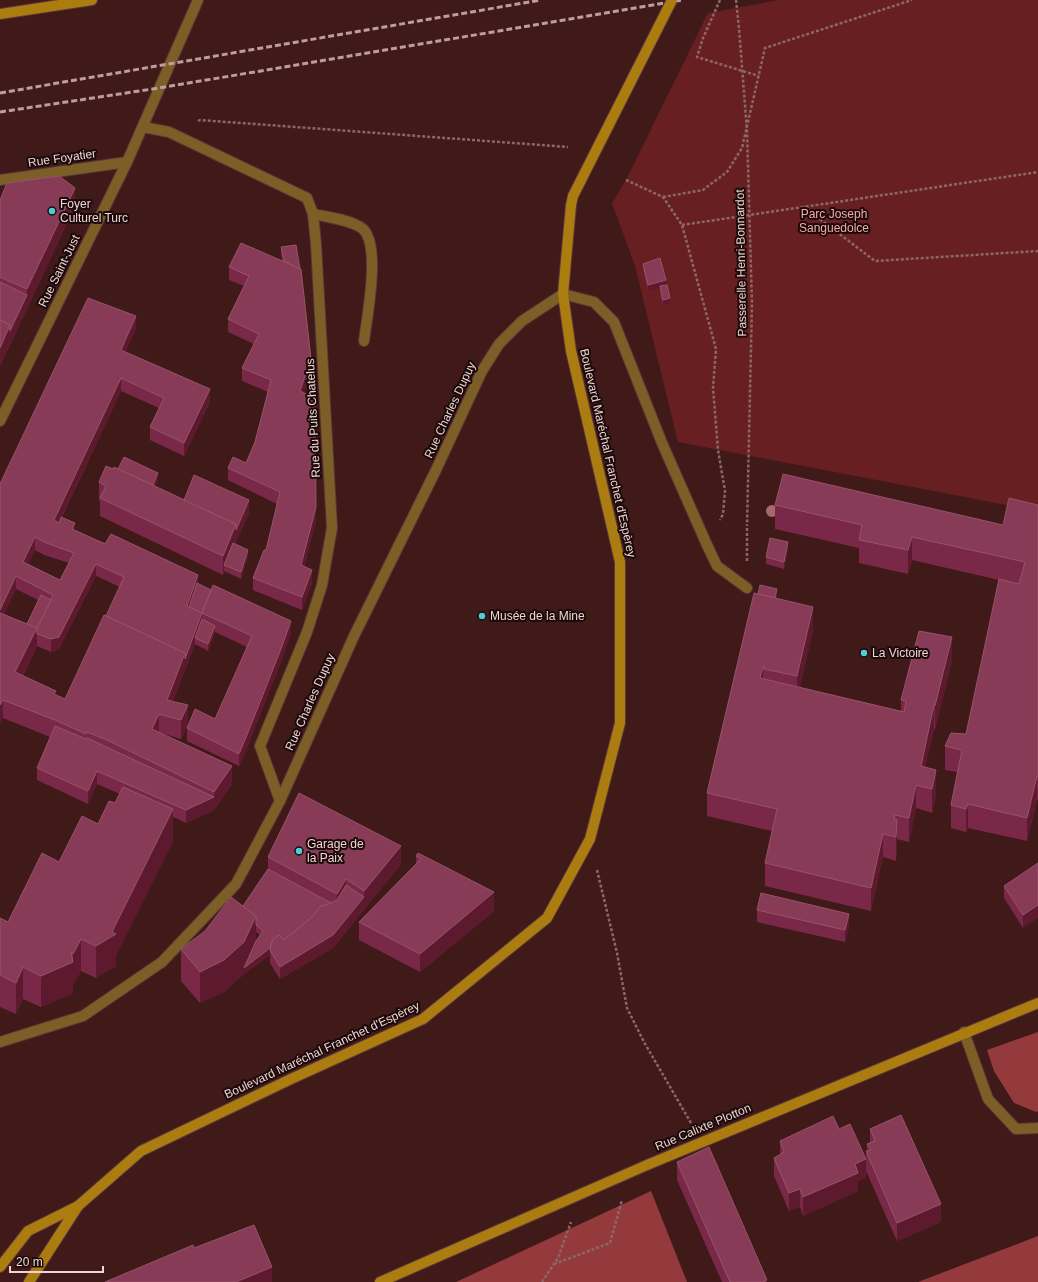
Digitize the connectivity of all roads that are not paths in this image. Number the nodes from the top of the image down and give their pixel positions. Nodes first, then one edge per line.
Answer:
1 (92, 0) edge
2 (198, 0) edge
3 (672, 0) edge
4 (0, 14) edge
5 (143, 126) junction
6 (127, 162) junction
7 (0, 180) edge
8 (313, 214) junction
9 (563, 294) junction
10 (364, 340) dead end
11 (0, 421) edge
12 (747, 588) road end
13 (280, 801) junction
14 (1038, 1003) edge
15 (964, 1032) junction
16 (0, 1042) edge
17 (1038, 1128) edge
18 (78, 1206) junction
19 (0, 1267) edge
20 (29, 1282) edge
21 (380, 1282) edge

1 - 4 main road
2 - 5 street, Rue Saint-Just
3 - 9 main road, Boulevard Maréchal Franchet d'Espèrey, bridge
5 - 6 street, Rue Saint-Just
5 - 8 street, Rue du Puits Chatelus
6 - 7 street, Rue Foyatier
6 - 11 street, Rue Saint-Just
8 - 10 street
8 - 13 street, Rue du Puits Chatelus
9 - 12 street
9 - 13 street, Rue Charles Dupuy
9 - 18 main road, Boulevard Maréchal Franchet d'Espèrey
13 - 16 street, Rue Charles Dupuy
14 - 15 main road, Rue Calixte Plotton
15 - 17 street
15 - 21 main road, Rue Calixte Plotton
18 - 19 main road, Boulevard Maréchal Franchet d'Espèrey
18 - 20 main road, Boulevard Maréchal Franchet d'Espèrey

